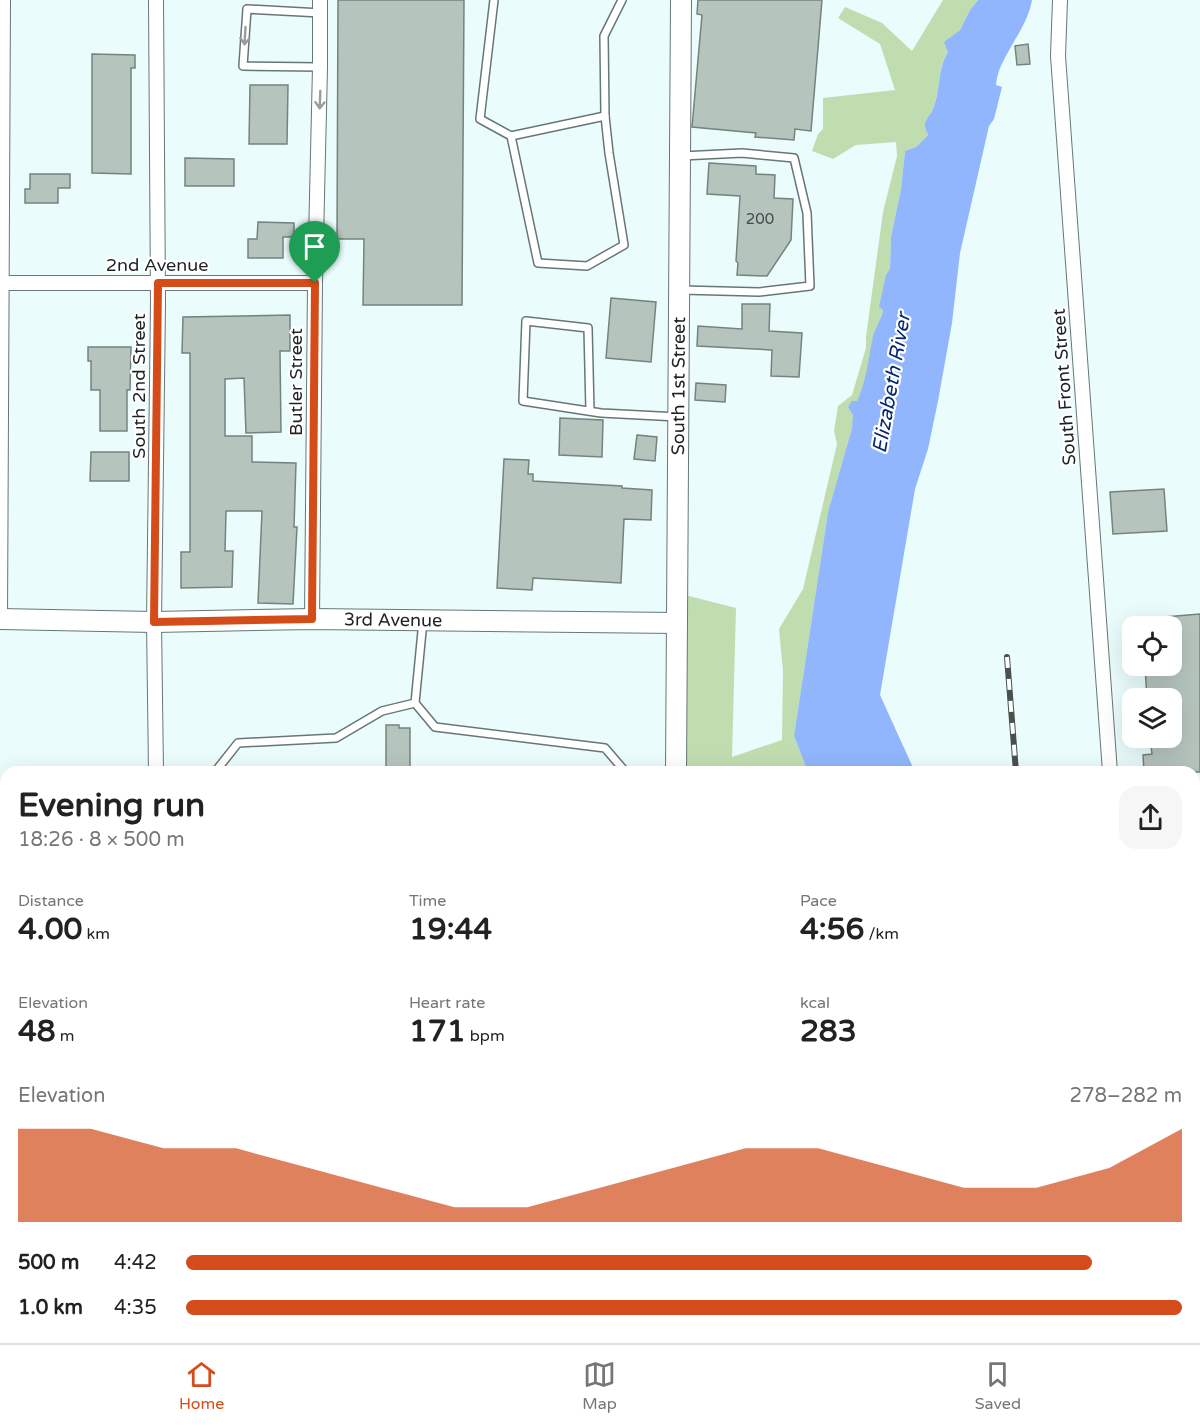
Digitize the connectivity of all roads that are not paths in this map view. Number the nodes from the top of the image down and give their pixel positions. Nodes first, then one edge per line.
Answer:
1 (3, 0) edge
2 (156, 0) edge
3 (495, 0) edge
4 (622, 0) edge
5 (681, 0) edge
6 (1060, 0) edge
7 (320, 6) edge
8 (320, 67) junction
9 (605, 116) junction
10 (511, 136) junction
11 (680, 156) junction
12 (1, 283) edge
13 (158, 283) junction
14 (315, 283) junction
15 (679, 290) junction
16 (590, 411) junction
17 (678, 417) junction
18 (0, 619) edge
19 (312, 619) junction
20 (423, 621) junction
21 (154, 622) junction
22 (677, 622) junction
23 (415, 702) junction
24 (156, 766) edge
25 (220, 766) edge
26 (620, 766) edge
27 (675, 766) edge
28 (1110, 766) edge

1 - 12 street
2 - 13 street, South 2nd Street
3 - 10 lane
4 - 9 lane
5 - 11 street, South 1st Street
6 - 28 street, South Front Street
7 - 8 street, Butler Street
7 -> 8 lane
8 -> 14 street, Butler Street
9 - 10 lane
9 - 10 lane
11 - 15 street, South 1st Street
11 - 15 lane
12 - 13 street, 2nd Avenue
12 - 18 street
13 - 14 street, 2nd Avenue
13 - 21 street, South 2nd Street
14 - 19 street, Butler Street
15 - 17 street, South 1st Street
16 - 16 lane
16 - 17 lane
17 - 22 street, South 1st Street
18 - 21 street, 3rd Avenue
19 - 20 street, 3rd Avenue
19 - 21 street, 3rd Avenue
20 - 22 street, 3rd Avenue
20 - 23 lane
21 - 24 street, South 2nd Street
22 - 27 street, South 1st Street
23 - 25 lane
23 - 26 lane

